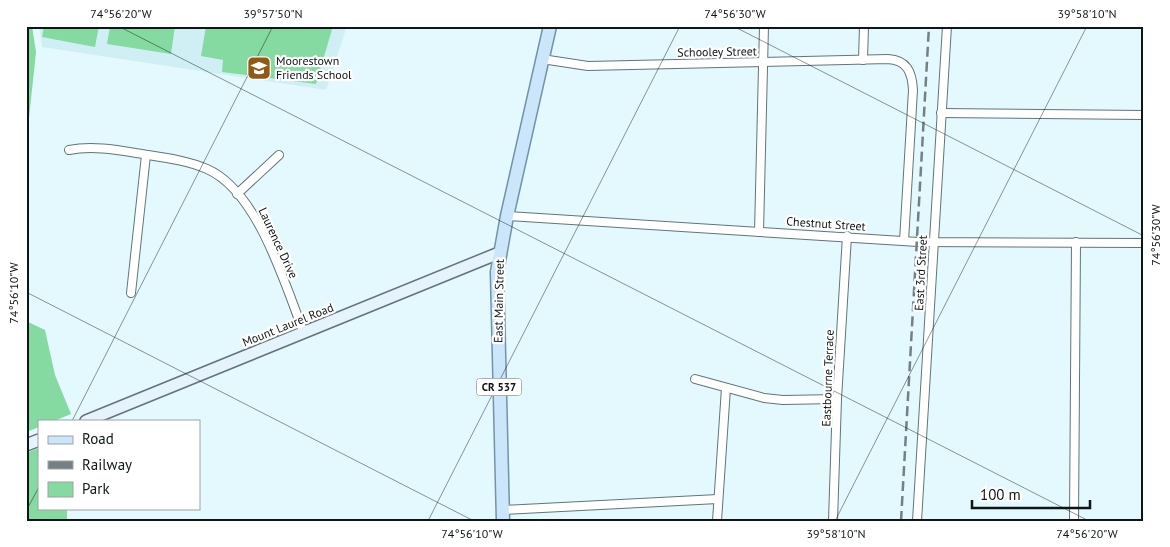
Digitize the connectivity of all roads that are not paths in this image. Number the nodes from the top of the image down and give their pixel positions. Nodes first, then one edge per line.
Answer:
1 (550, 26) edge
2 (764, 26) edge
3 (864, 26) edge
4 (947, 26) edge
5 (542, 60) junction
6 (864, 60) junction
7 (764, 62) junction
8 (941, 113) junction
9 (1144, 115) edge
10 (69, 150) dead end
11 (146, 155) junction
12 (279, 155) dead end
13 (238, 194) junction
14 (507, 216) junction
15 (759, 232) junction
16 (847, 236) junction
17 (904, 241) junction
18 (934, 242) junction
19 (1076, 242) junction
20 (1144, 243) edge
21 (499, 253) junction
22 (131, 293) dead end
23 (304, 333) junction
24 (695, 379) dead end
25 (726, 388) junction
26 (837, 399) junction
27 (88, 420) edge
28 (38, 440) edge
29 (26, 445) edge
30 (718, 500) junction
31 (503, 516) edge
32 (717, 521) edge
33 (833, 521) edge
34 (917, 521) edge
35 (1074, 521) edge

1 - 5 main road, East Main Street / CR 537
2 - 7 street
3 - 6 street
4 - 8 street, East 3rd Street
5 - 7 street, Schooley Street
5 - 14 main road, East Main Street / CR 537
6 - 7 street, Schooley Street
6 - 17 street, Schooley Street
7 - 15 street
8 - 9 street
8 - 18 street, East 3rd Street
10 - 11 street, Laurence Drive
11 - 13 street, Laurence Drive
11 - 22 street
12 - 13 street
13 - 23 street, Laurence Drive
14 - 15 street, Chestnut Street
14 - 21 main road, East Main Street / CR 537
15 - 16 street, Chestnut Street
16 - 17 street, Chestnut Street
16 - 26 street, Eastbourne Terrace
17 - 18 street, Chestnut Street
18 - 19 street, Chestnut Street
18 - 34 street, East 3rd Street
19 - 20 street, Chestnut Street
19 - 35 street
21 - 23 main road, Mount Laurel Road
21 - 31 main road, East Main Street / CR 537
23 - 27 main road, Mount Laurel Road
24 - 25 street
25 - 26 street
25 - 30 street
26 - 33 street, Eastbourne Terrace
28 - 29 main road
30 - 31 street
30 - 32 street

